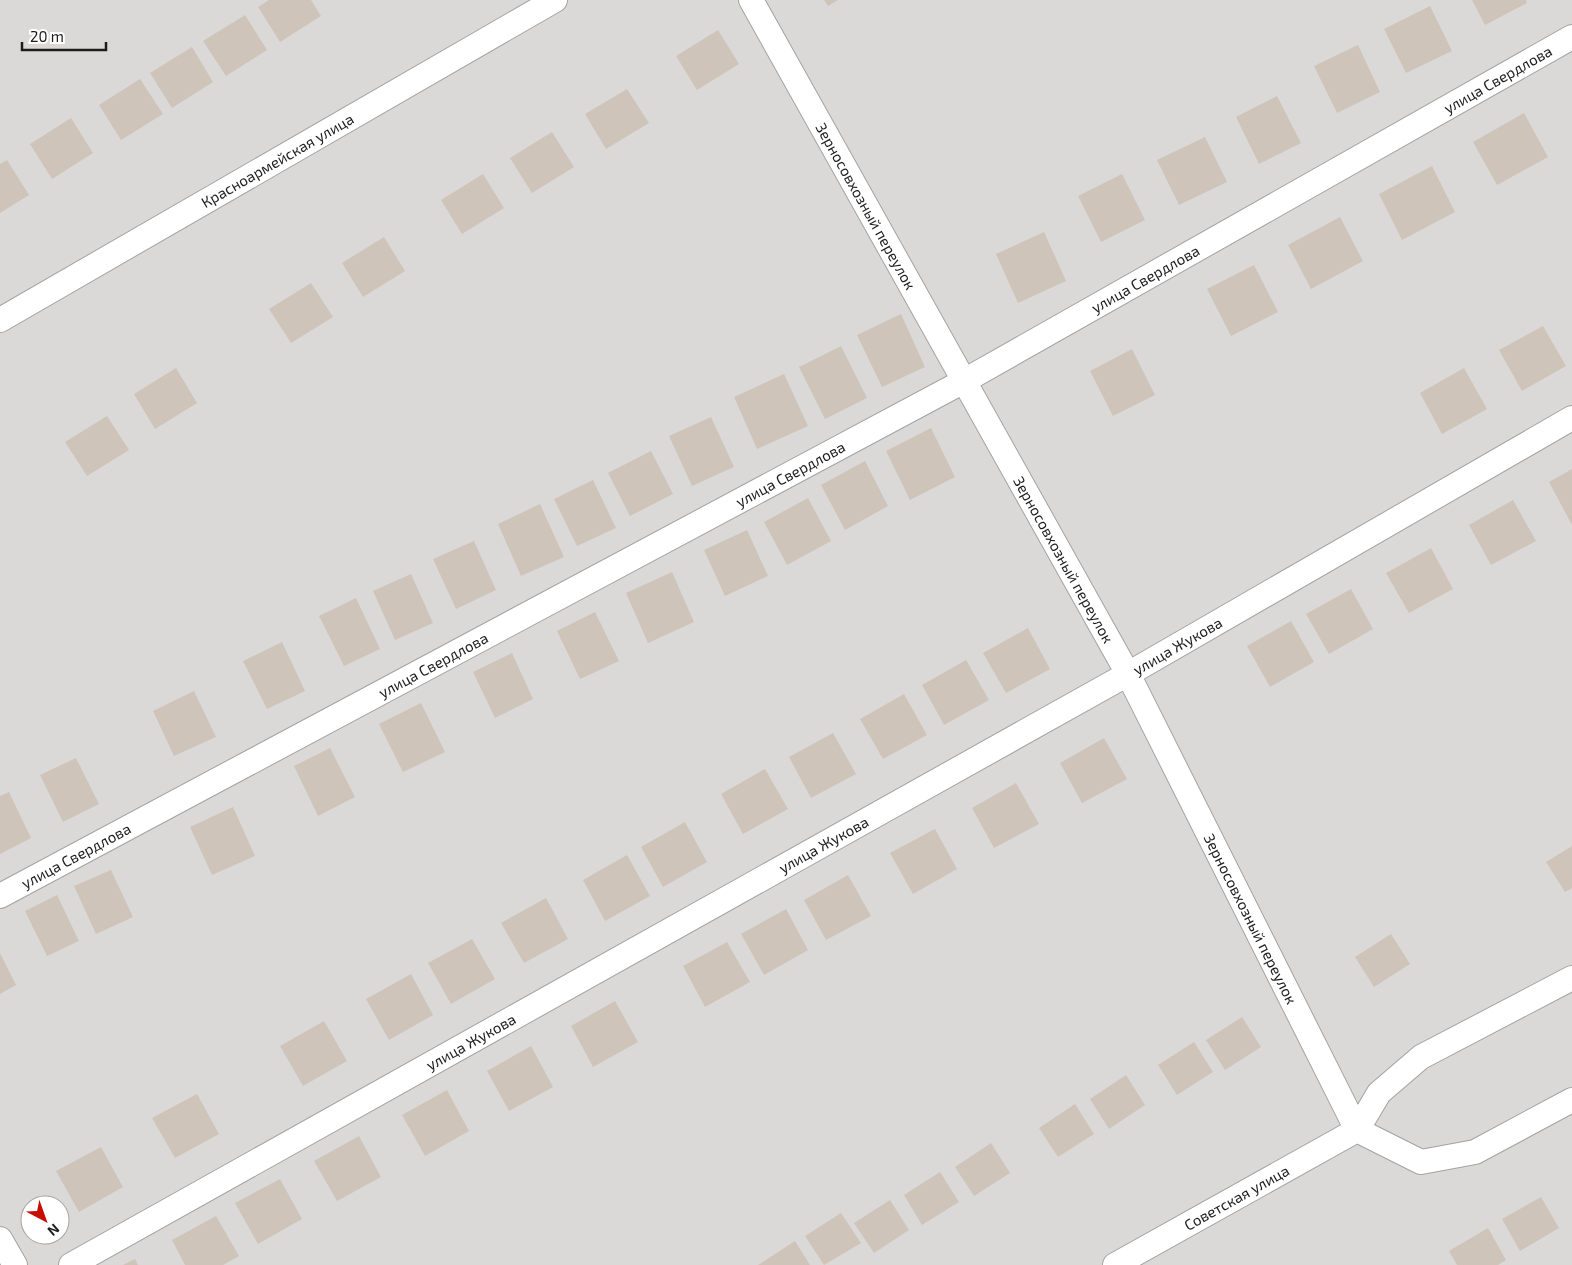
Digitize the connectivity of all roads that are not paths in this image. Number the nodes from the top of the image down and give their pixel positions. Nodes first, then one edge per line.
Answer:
1 (555, 0) edge
2 (751, 0) edge
3 (1572, 37) edge
4 (0, 320) edge
5 (964, 381) junction
6 (1572, 418) edge
7 (1128, 674) junction
8 (0, 896) edge
9 (1572, 978) edge
10 (1572, 1100) edge
11 (1357, 1130) junction
12 (0, 1239) edge
13 (1124, 1263) edge
14 (15, 1265) edge
15 (71, 1265) edge

1 - 4 street, Красноармейская улица
2 - 5 street, Зерносовхозный переулок
3 - 5 street, улица Свердлова
5 - 7 street, Зерносовхозный переулок
5 - 8 street, улица Свердлова
6 - 7 street, улица Жукова
7 - 11 street, Зерносовхозный переулок
7 - 15 street, улица Жукова
9 - 11 street, Советская улица
10 - 11 street
11 - 13 street, Советская улица
12 - 14 street

